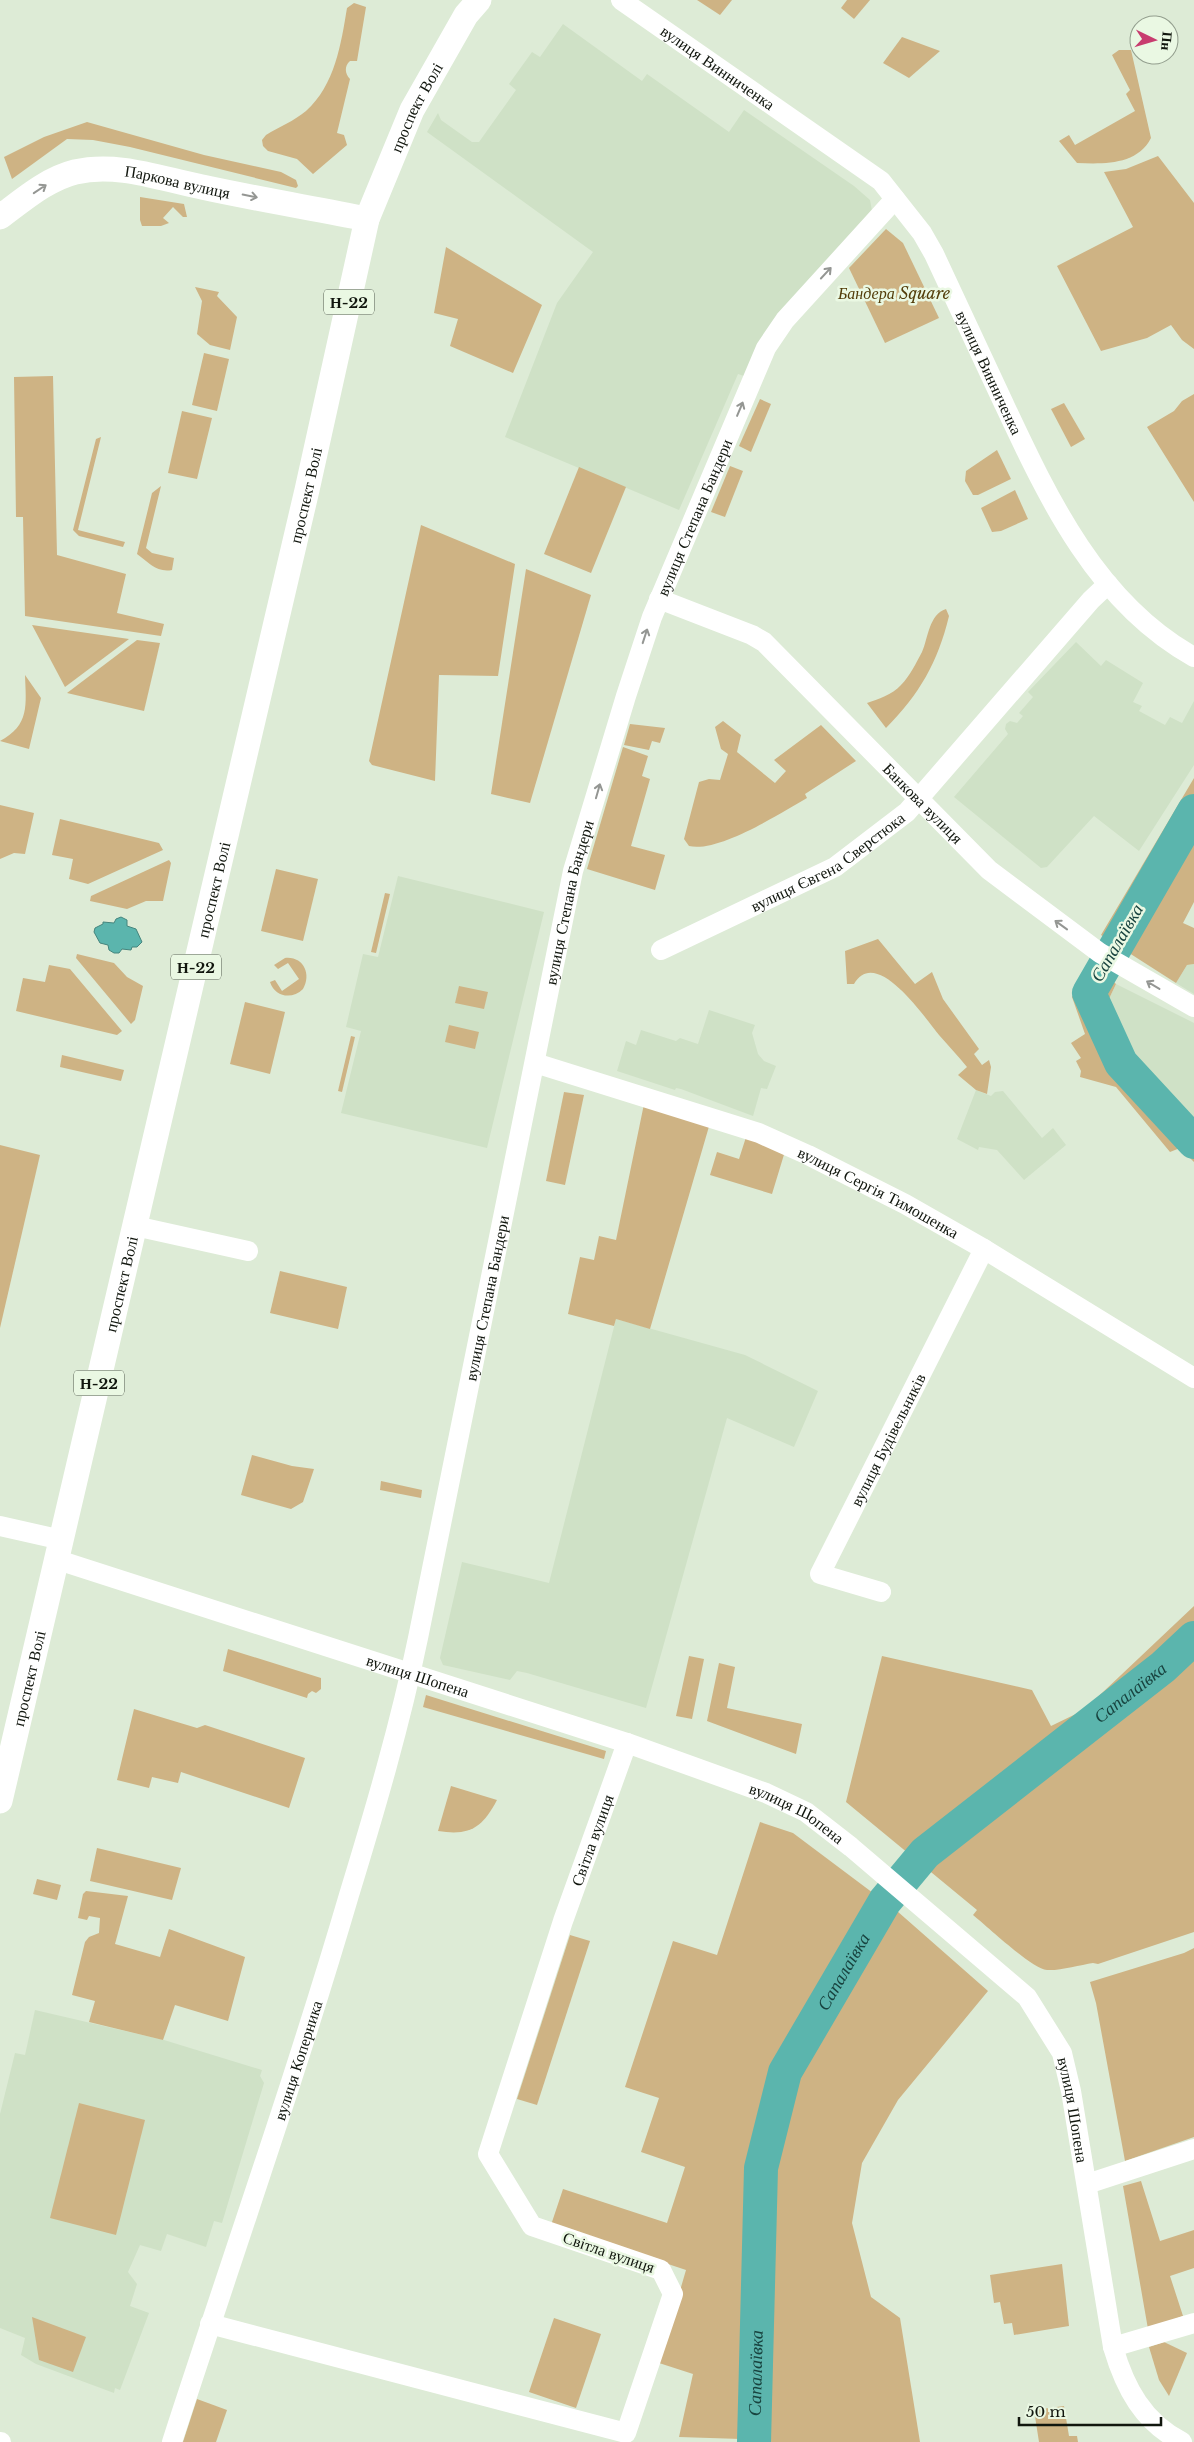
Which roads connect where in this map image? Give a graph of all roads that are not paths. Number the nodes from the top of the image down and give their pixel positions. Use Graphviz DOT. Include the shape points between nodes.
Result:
graph roads {
  1 [pos="479,0"];
  2 [pos="621,0"];
  3 [pos="895,199"];
  4 [pos="0,217"];
  5 [pos="367,218"];
  6 [pos="1108,584"];
  7 [pos="659,599"];
  8 [pos="1194,657"];
  9 [pos="919,800"];
  10 [pos="661,950"];
  11 [pos="1194,1007"];
  12 [pos="535,1063"];
  13 [pos="136,1226"];
  14 [pos="984,1250"];
  15 [pos="248,1251"];
  16 [pos="1194,1378"];
  17 [pos="0,1526"];
  18 [pos="60,1550"];
  19 [pos="881,1592"];
  20 [pos="411,1673"];
  21 [pos="626,1743"];
  22 [pos="0,1800"];
  23 [pos="1194,2149"];
  24 [pos="1087,2184"];
  25 [pos="1194,2323"];
  26 [pos="210,2324"];
  27 [pos="1113,2347"];
  28 [pos="172,2442"];
  29 [pos="1182,2442"];
  1 -- 5 [label="main road, проспект Волі / Н-22" via="466,15 412,110"];
  2 -- 3 [label="street, вулиця Винниченка" via="881,181"];
  3 -- 6 [label="street, вулиця Винниченка" via="934,254 1058,514"];
  7 -- 3 [label="street, вулиця Степана Бандери, one-way" via="766,348 784,320"];
  4 -- 5 [label="main road, Паркова вулиця, one-way" via="46,184 73,173 111,169"];
  5 -- 13 [label="main road, проспект Волі / Н-22" via="327,404"];
  6 -- 8 [label="street, вулиця Винниченка" via="1144,621"];
  6 -- 9 [label="street, вулиця Євгена Сверстюка"];
  7 -- 9 [label="street, Банкова вулиця" via="764,642"];
  12 -- 7 [label="street, вулиця Степана Бандери, one-way" via="573,872"];
  9 -- 10 [label="street, вулиця Євгена Сверстюка" via="835,867"];
  11 -- 9 [label="street, Банкова вулиця, one-way" via="1107,957 988,870"];
  12 -- 14 [label="street, вулиця Сергія Тимошенка" via="759,1133 905,1204"];
  12 -- 20 [label="street, вулиця Степана Бандери"];
  13 -- 15 [label="street"];
  13 -- 18 [label="main road, проспект Волі / Н-22"];
  14 -- 16 [label="street, вулиця Сергія Тимошенка"];
  14 -- 19 [label="street, вулиця Будівельників" via="820,1574"];
  17 -- 18 [label="street, вулиця Шопена"];
  18 -- 20 [label="street, вулиця Шопена"];
  18 -- 22 [label="main road, проспект Волі / Н-22"];
  20 -- 21 [label="street, вулиця Шопена"];
  20 -- 26 [label="street, вулиця Коперника" via="329,1964"];
  21 -- 24 [label="street, вулиця Шопена" via="766,1793 806,1812 1027,1997 1062,2053"];
  21 -- 26 [label="street, Світла вулиця" via="563,1921 488,2154 532,2226 661,2270 673,2294 626,2433"];
  23 -- 24 [label="street"];
  24 -- 27 [label="street, вулиця Шопена"];
  25 -- 27 [label="street"];
  26 -- 28 [label="street, вулиця Коперника"];
  27 -- 29 [label="street, вулиця Шопена" via="1131,2395 1161,2429"];
}
